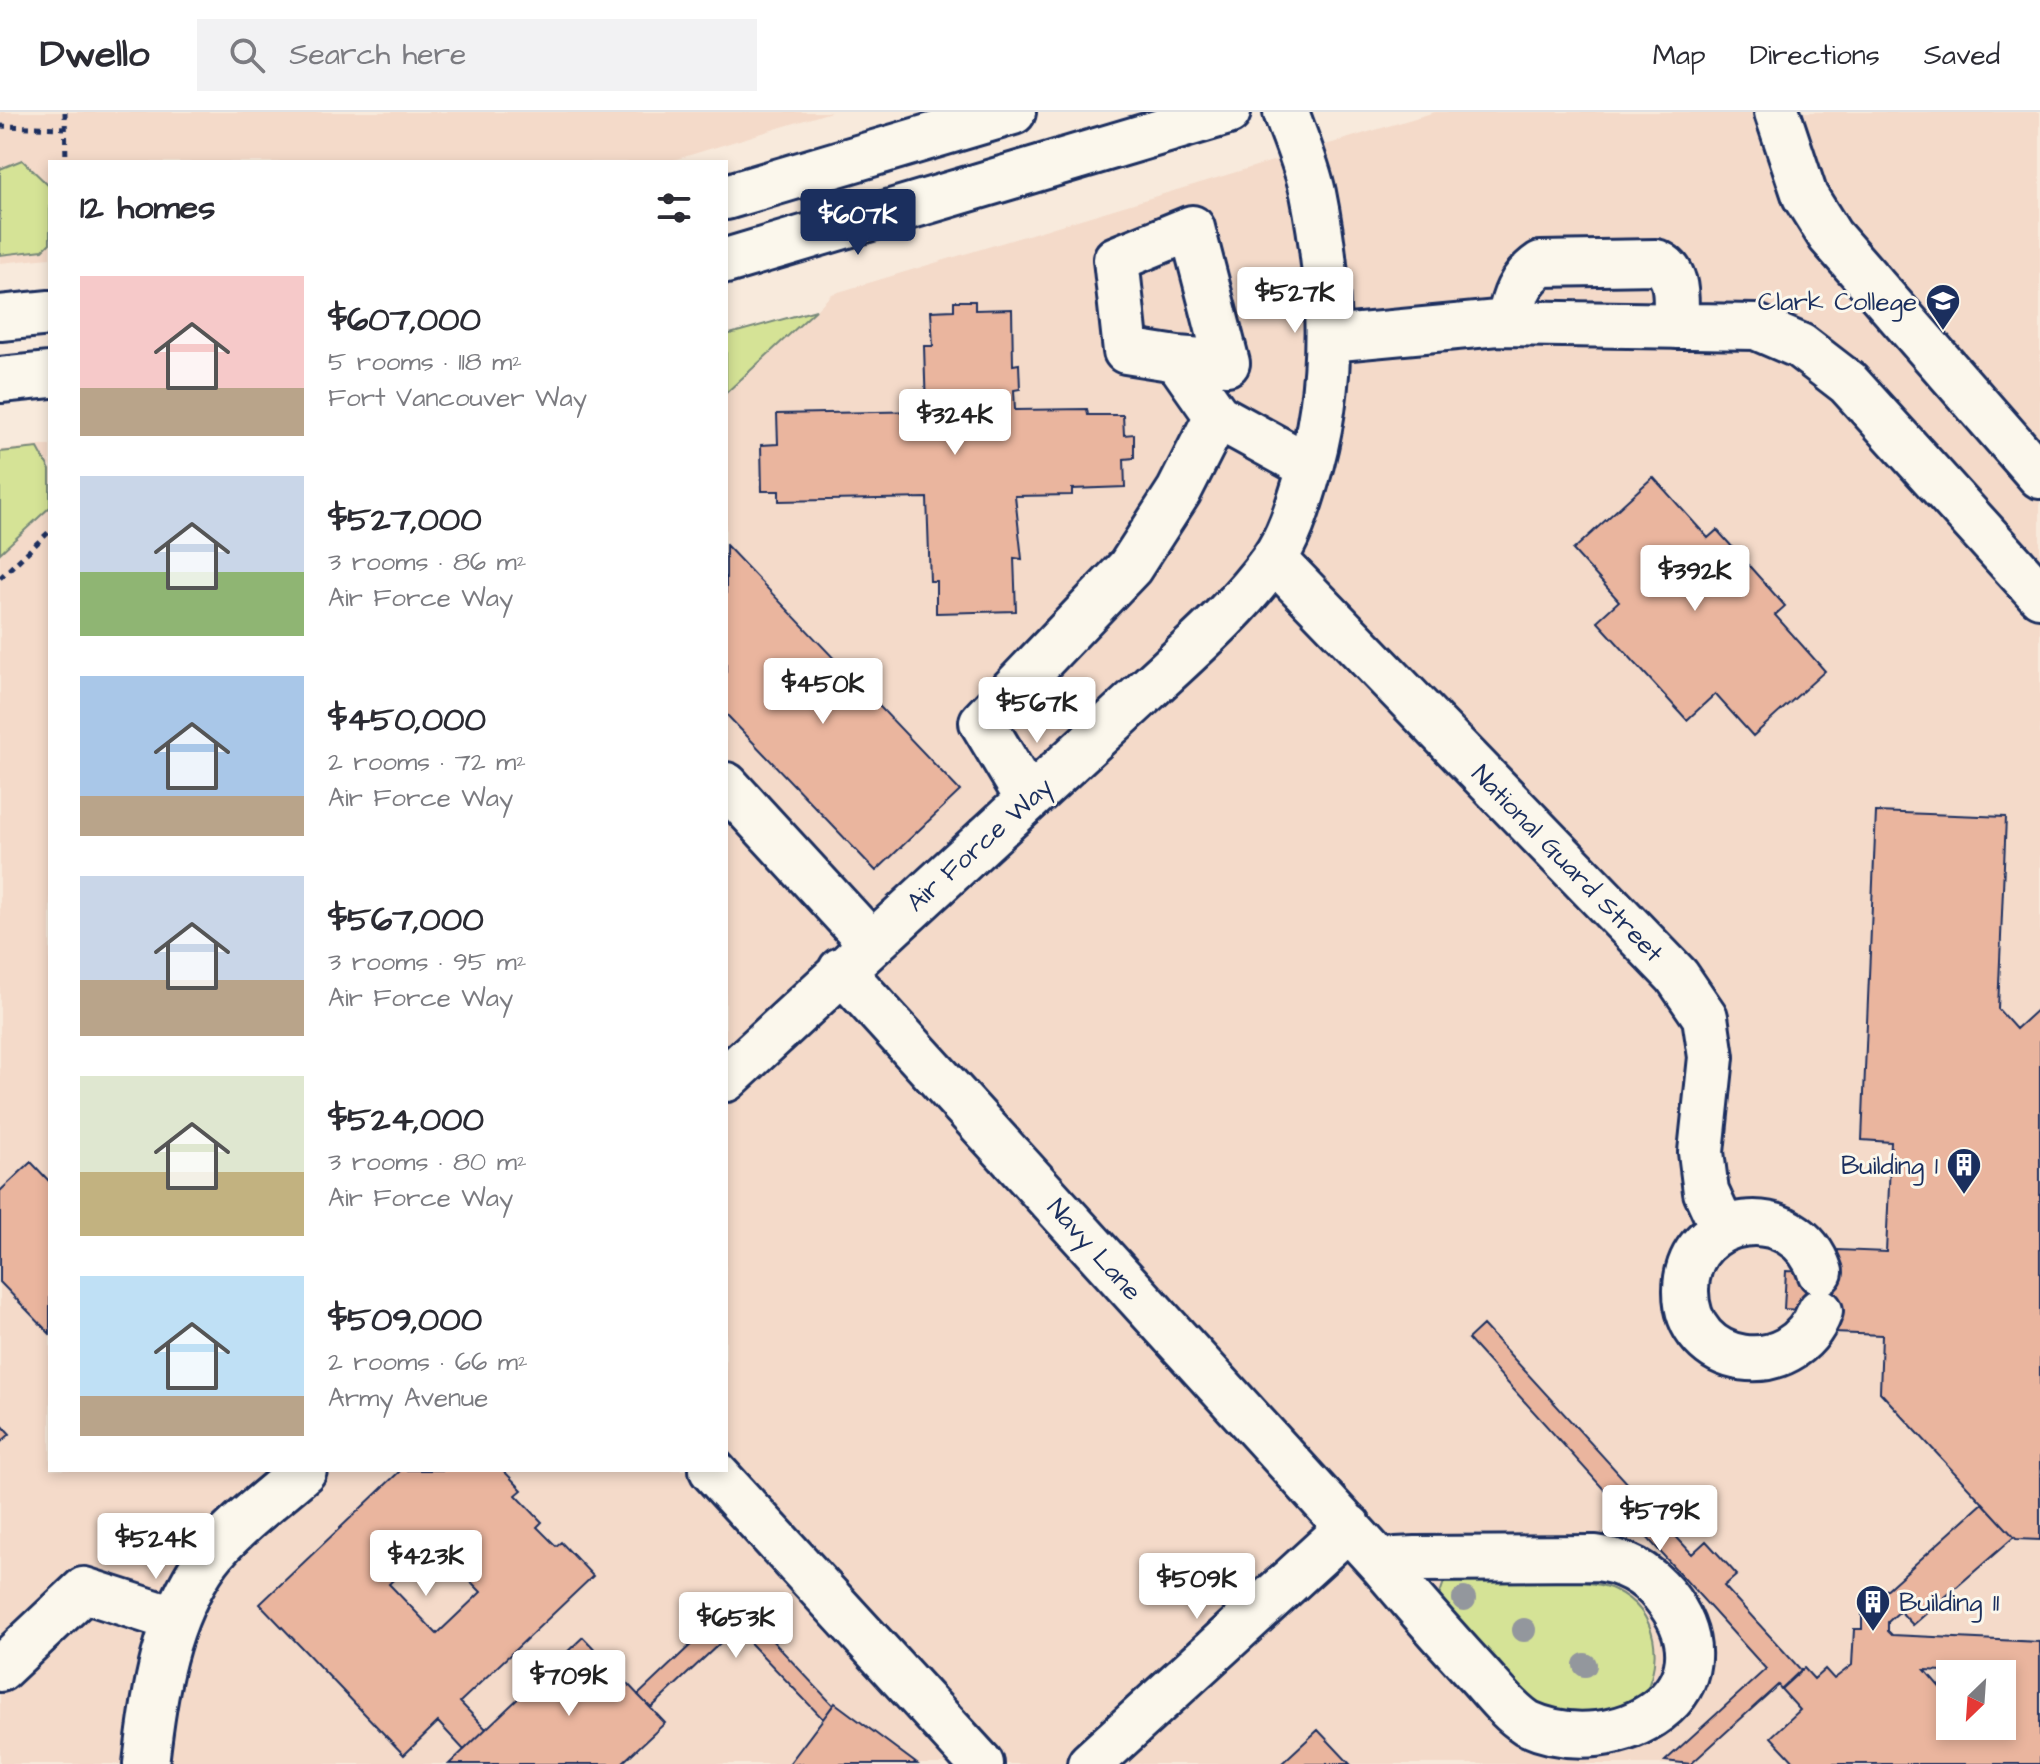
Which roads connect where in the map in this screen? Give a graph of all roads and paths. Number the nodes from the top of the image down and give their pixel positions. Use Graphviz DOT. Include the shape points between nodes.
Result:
graph roads {
  1 [pos="65,112"];
  2 [pos="1013,112"];
  3 [pos="1228,112"];
  4 [pos="1286,112"];
  5 [pos="1777,112"];
  6 [pos="0,126"];
  7 [pos="65,128"];
  8 [pos="66,160"];
  9 [pos="728,196"];
  10 [pos="728,260"];
  11 [pos="48,313"];
  12 [pos="0,318"];
  13 [pos="1508,323"];
  14 [pos="1676,326"];
  15 [pos="1329,339"];
  16 [pos="1177,359"];
  17 [pos="48,375"];
  18 [pos="0,380"];
  19 [pos="1217,416"];
  20 [pos="1310,467"];
  21 [pos="2040,476"];
  22 [pos="48,533"];
  23 [pos="1274,559"];
  24 [pos="0,578"];
  25 [pos="2040,595"];
  26 [pos="728,788"];
  27 [pos="1028,799"];
  28 [pos="856,957"];
  29 [pos="728,1077"];
  30 [pos="1723,1229"];
  31 [pos="302,1472"];
  32 [pos="714,1472"];
  33 [pos="1349,1527"];
  34 [pos="1383,1566"];
  35 [pos="174,1619"];
  36 [pos="0,1669"];
  37 [pos="146,1764"];
  38 [pos="981,1764"];
  39 [pos="1090,1764"];
  1 -- 7 [label="path"];
  2 -- 9 [label="street"];
  3 -- 10 [label="street"];
  4 -- 15 [label="street, Air Force Way" via="1313,190"];
  5 -- 21 [label="street" via="1805,196 1830,236"];
  6 -- 7 [label="path"];
  7 -- 8 [label="path"];
  11 -- 12 [label="street"];
  13 -- 14 [label="street"];
  13 -- 14 [label="street" via="1526,274 1541,264 1656,262 1670,267 1674,276"];
  13 -- 15 [label="street"];
  14 -- 25 [label="street" via="1756,327 1800,346 1848,383"];
  15 -- 20 [label="street, Air Force Way" via="1320,436"];
  16 -- 19 [label="street"];
  17 -- 18 [label="street"];
  19 -- 20 [label="street"];
  19 -- 27 [label="street" via="1179,491 1130,567 982,722"];
  20 -- 23 [label="street, Air Force Way"];
  22 -- 24 [label="path"];
  23 -- 27 [label="street, Air Force Way" via="1212,629"];
  23 -- 30 [label="street, National Guard Street" via="1677,976 1705,1017 1711,1057 1701,1152 1706,1192"];
  26 -- 28 [label="street, Navy Lane"];
  27 -- 28 [label="street, Air Force Way"];
  28 -- 29 [label="street, Air Force Way"];
  28 -- 33 [label="street, Navy Lane"];
  30 -- 30 [label="street" via="1752,1222 1780,1227 1805,1244 1820,1292 1804,1338 1779,1355 1735,1356 1699,1332 1687,1304 1687,1275 1700,1248"];
  31 -- 35 [label="street" via="209,1557"];
  32 -- 38 [label="street"];
  33 -- 34 [label="street, Navy Lane"];
  33 -- 39 [label="street"];
  34 -- 34 [label="street, Navy Lane" via="1509,1707 1525,1722 1559,1738 1595,1742 1631,1734 1665,1712 1682,1686 1689,1655 1684,1625 1655,1584 1621,1563 1477,1557 1396,1560"];
  35 -- 36 [label="street" via="84,1590"];
  35 -- 37 [label="street" via="153,1705"];
}
